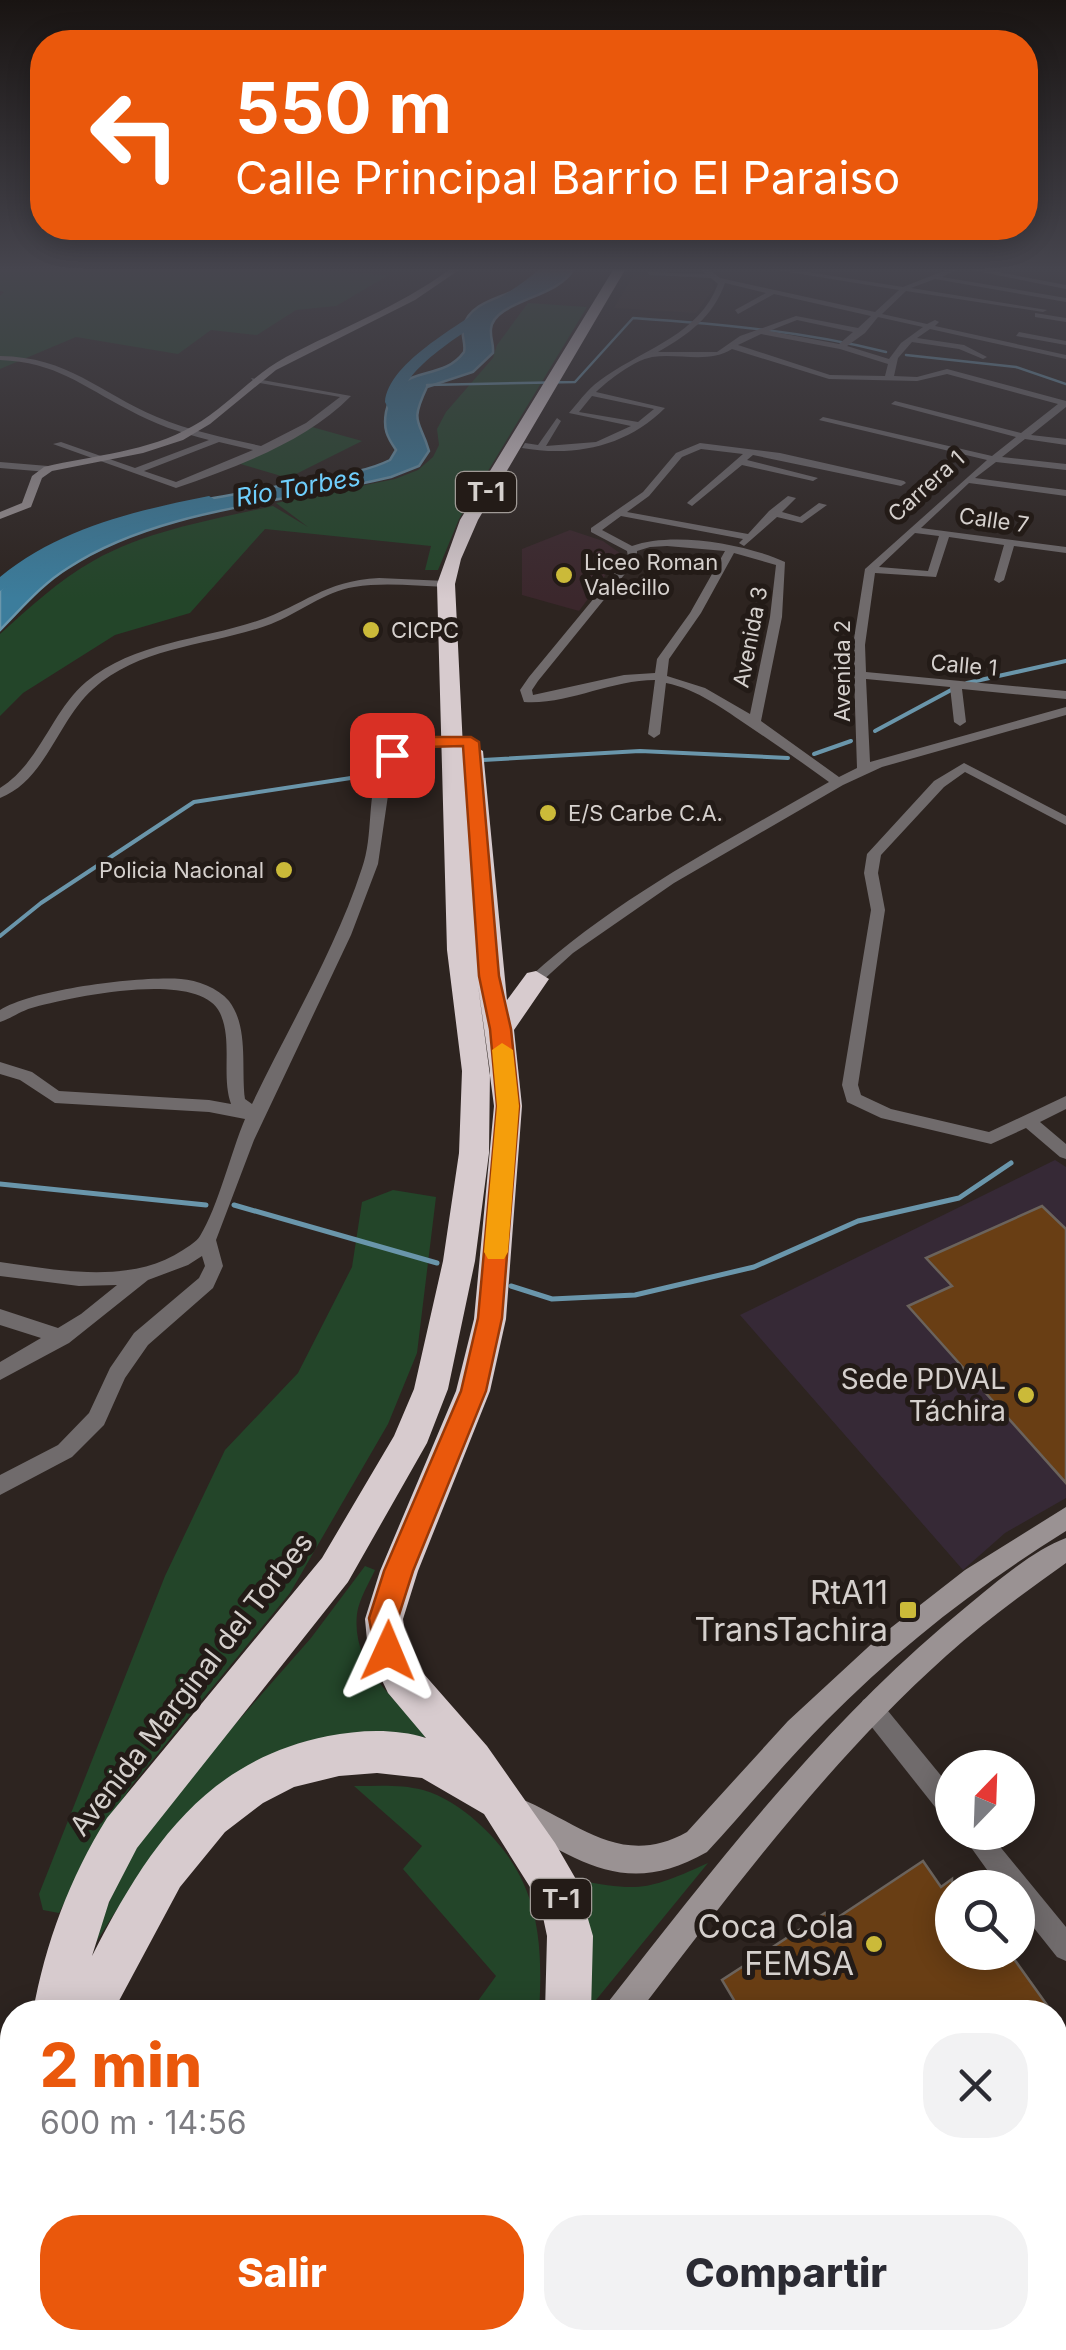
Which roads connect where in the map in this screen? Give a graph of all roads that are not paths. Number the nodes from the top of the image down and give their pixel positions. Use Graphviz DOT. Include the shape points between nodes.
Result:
graph roads {
  1 [pos="87,380"];
  2 [pos="254,380"];
  3 [pos="554,380"];
  4 [pos="573,380"];
  5 [pos="610,380"];
  6 [pos="981,380"];
  7 [pos="588,394"];
  8 [pos="582,404"];
  9 [pos="895,404"];
  10 [pos="1065,404"];
  11 [pos="651,418"];
  12 [pos="823,420"];
  13 [pos="557,421"];
  14 [pos="638,425"];
  15 [pos="191,432"];
  16 [pos="1021,436"];
  17 [pos="217,440"];
  18 [pos="1066,442"];
  19 [pos="58,444"];
  20 [pos="533,447"];
  21 [pos="258,448"];
  22 [pos="752,451"];
  23 [pos="95,458"];
  24 [pos="996,459"];
  25 [pos="742,462"];
  26 [pos="0,465"];
  27 [pos="1066,467"];
  28 [pos="48,469"];
  29 [pos="134,472"];
  30 [pos="812,478"];
  31 [pos="967,480"];
  32 [pos="901,483"];
  33 [pos="1066,493"];
  34 [pos="792,498"];
  35 [pos="692,503"];
  36 [pos="822,505"];
  37 [pos="619,513"];
  38 [pos="772,513"];
  39 [pos="0,516"];
  40 [pos="916,530"];
  41 [pos="946,533"];
  42 [pos="749,537"];
  43 [pos="1010,542"];
  44 [pos="632,550"];
  45 [pos="1066,550"];
  46 [pos="734,552"];
  47 [pos="870,570"];
  48 [pos="999,580"];
  49 [pos="446,584"];
  50 [pos="859,675"];
  51 [pos="658,677"];
  52 [pos="956,685"];
  53 [pos="1066,695"];
  54 [pos="1066,711"];
  55 [pos="1046,716"];
  56 [pos="960,722"];
  57 [pos="754,724"];
  58 [pos="654,734"];
  59 [pos="461,742"];
  60 [pos="962,748"];
  61 [pos="964,767"];
  62 [pos="864,772"];
  63 [pos="838,782"];
  64 [pos="0,794"];
  65 [pos="1066,821"];
  66 [pos="489,976"];
  67 [pos="536,979"];
  68 [pos="0,1016"];
  69 [pos="500,1029"];
  70 [pos="0,1068"];
  71 [pos="1066,1102"];
  72 [pos="255,1114"];
  73 [pos="1028,1121"];
  74 [pos="1066,1152"];
  75 [pos="208,1242"];
  76 [pos="0,1268"];
  77 [pos="140,1276"];
  78 [pos="0,1317"];
  79 [pos="62,1336"];
  80 [pos="0,1372"];
  81 [pos="0,1486"];
  82 [pos="1066,1518"];
  83 [pos="1066,1549"];
  84 [pos="870,1708"];
  85 [pos="935,1787"];
  86 [pos="500,1802"];
  87 [pos="986,1850"];
  88 [pos="1003,1870"];
  89 [pos="1035,1910"];
  90 [pos="1066,1948"];
  91 [pos="59,2000"];
  92 [pos="95,2000"];
  93 [pos="568,2000"];
  94 [pos="629,2000"];
  1 -- 15 [label="street" via="126,406"];
  2 -- 15 [label="street"];
  2 -- 21 [label="street" via="347,396 314,422"];
  3 -- 49 [label="highway, Avenida Marginal del Torbes / T-1" via="469,520"];
  4 -- 20 [label="highway, Avenida Marginal del Torbes / T-1"];
  5 -- 7 [label="street"];
  6 -- 10 [label="street"];
  7 -- 8 [label="street"];
  7 -- 11 [label="street" via="661,408"];
  8 -- 11 [label="street"];
  8 -- 14 [label="street" via="573,414"];
  9 -- 16 [label="street"];
  10 -- 16 [label="street, Carrera 1"];
  11 -- 14 [label="street"];
  12 -- 24 [label="street"];
  13 -- 20 [label="street"];
  14 -- 20 [label="street" via="584,450"];
  15 -- 17 [label="street"];
  15 -- 23 [label="street"];
  16 -- 18 [label="street"];
  16 -- 24 [label="street, Carrera 1"];
  17 -- 21 [label="street"];
  17 -- 29 [label="street"];
  19 -- 23 [label="street"];
  20 -- 59 [label="highway, Avenida Marginal del Torbes / T-1" via="468,560"];
  21 -- 29 [label="street" via="176,484"];
  22 -- 25 [label="street"];
  22 -- 32 [label="street"];
  22 -- 37 [label="street" via="687,448"];
  23 -- 28 [label="street"];
  23 -- 29 [label="street"];
  24 -- 27 [label="street"];
  24 -- 31 [label="street, Carrera 1"];
  25 -- 30 [label="street"];
  25 -- 35 [label="street"];
  26 -- 28 [label="street"];
  28 -- 39 [label="street" via="37,476 27,505"];
  31 -- 33 [label="street"];
  31 -- 40 [label="street, Carrera 1"];
  34 -- 38 [label="street"];
  36 -- 38 [label="street" via="802,520"];
  37 -- 42 [label="street"];
  37 -- 44 [label="street" via="595,530"];
  38 -- 42 [label="street"];
  40 -- 41 [label="street, Calle 7"];
  40 -- 47 [label="street, Carrera 1"];
  41 -- 43 [label="street, Calle 7"];
  41 -- 47 [label="street" via="932,575"];
  42 -- 46 [label="street"];
  43 -- 45 [label="street, Calle 7"];
  43 -- 48 [label="street"];
  44 -- 46 [label="street" via="654,542"];
  44 -- 51 [label="street" via="628,566 526,690 528,699 551,698 596,684"];
  46 -- 51 [label="street" via="663,659"];
  46 -- 57 [label="street, Avenida 3" via="783,568"];
  47 -- 50 [label="street, Avenida 2"];
  49 -- 59 [label="highway, Avenida Marginal del Torbes / T-1"];
  49 -- 64 [label="street" via="336,588 265,622 126,660 71,703 18,785"];
  50 -- 52 [label="street, Calle 1"];
  50 -- 62 [label="street, Avenida 2"];
  51 -- 57 [label="street" via="690,686"];
  51 -- 58 [label="street"];
  52 -- 53 [label="street, Calle 1"];
  52 -- 56 [label="street"];
  54 -- 55 [label="street"];
  55 -- 60 [label="street"];
  55 -- 62 [label="street"];
  57 -- 63 [label="street"];
  59 -- 66 [label="highway, Avenida Marginal del Torbes / T-1"];
  59 -- 72 [label="street" via="402,748 386,765 370,866 327,975"];
  59 -- 91 [label="highway, Avenida Marginal del Torbes / T-1" via="460,950 476,1071 474,1153 448,1326 431,1390 409,1443 335,1570 98,1868"];
  60 -- 61 [label="street"];
  60 -- 62 [label="street"];
  61 -- 65 [label="street"];
  61 -- 73 [label="street" via="939,784 874,854 878,910 850,1085 854,1098 870,1108 970,1136 991,1138"];
  62 -- 63 [label="street"];
  63 -- 67 [label="street" via="670,880"];
  66 -- 67 [label="highway" via="503,982"];
  66 -- 69 [label="highway, Avenida Marginal del Torbes / T-1"];
  67 -- 69 [label="highway"];
  68 -- 72 [label="street" via="14,1006 72,994 193,986 220,1001 234,1024 237,1101"];
  69 -- 86 [label="highway, Avenida Marginal del Torbes / T-1" via="508,1106 490,1318 474,1391 384,1618 388,1651 402,1679"];
  70 -- 72 [label="street" via="55,1096"];
  71 -- 73 [label="street"];
  72 -- 75 [label="street"];
  73 -- 74 [label="street"];
  75 -- 77 [label="street"];
  75 -- 81 [label="street" via="214,1266 206,1282 141,1338 97,1419 64,1451"];
  76 -- 77 [label="street"];
  77 -- 79 [label="street"];
  78 -- 79 [label="street"];
  79 -- 80 [label="street"];
  82 -- 86 [label="street" via="915,1622 832,1695 679,1855 637,1862 604,1856"];
  83 -- 84 [label="street" via="972,1614"];
  84 -- 85 [label="street"];
  84 -- 94 [label="street" via="777,1812"];
  86 -- 92 [label="highway" via="421,1757 330,1754 274,1773 194,1834"];
  86 -- 93 [label="highway, T-1" via="561,1897 570,1936"];
  87 -- 88 [label="street"];
  89 -- 90 [label="street"];
}
